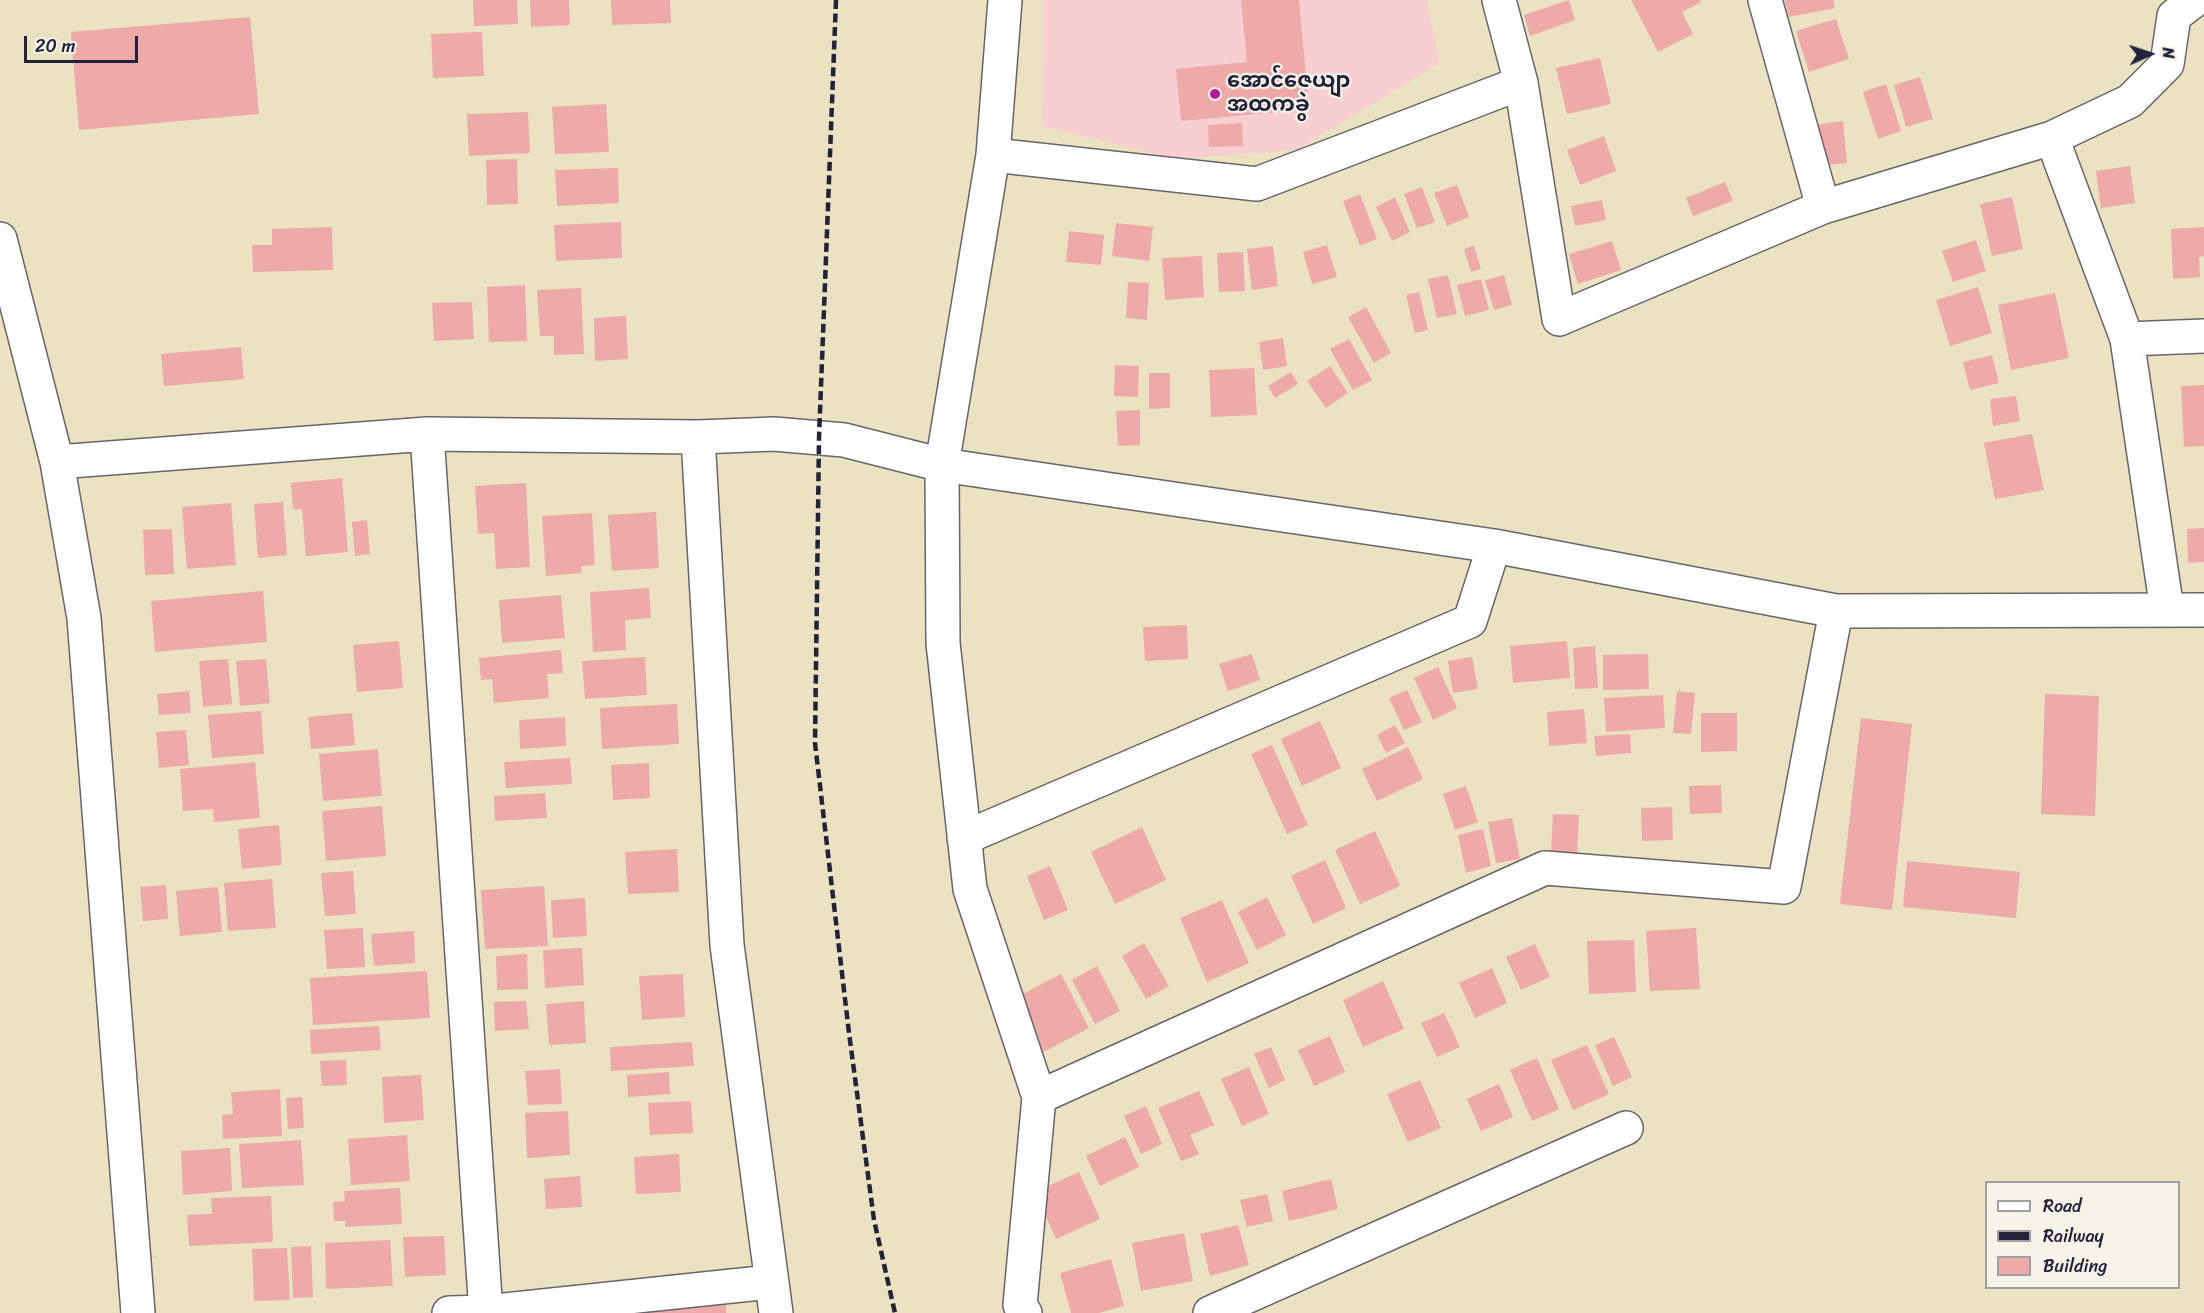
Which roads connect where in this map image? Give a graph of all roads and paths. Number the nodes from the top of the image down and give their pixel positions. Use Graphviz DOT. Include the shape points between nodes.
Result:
graph roads {
  1 [pos="1005,0"];
  2 [pos="1499,0"];
  3 [pos="1765,0"];
  4 [pos="2195,0"];
  5 [pos="1521,83"];
  6 [pos="2052,138"];
  7 [pos="993,155"];
  8 [pos="1823,207"];
  9 [pos="0,239"];
  10 [pos="2204,336"];
  11 [pos="2127,339"];
  12 [pos="427,434"];
  13 [pos="698,437"];
  14 [pos="57,462"];
  15 [pos="942,465"];
  16 [pos="1494,546"];
  17 [pos="2167,610"];
  18 [pos="2204,610"];
  19 [pos="1836,611"];
  20 [pos="964,838"];
  21 [pos="1039,1097"];
  22 [pos="1626,1128"];
  23 [pos="773,1298"];
  24 [pos="486,1312"];
  25 [pos="138,1313"];
  26 [pos="449,1313"];
  27 [pos="1025,1313"];
  28 [pos="1210,1313"];
  1 -- 7 [label="street"];
  2 -- 5 [label="street"];
  3 -- 8 [label="street"];
  4 -- 6 [label="street" via="2174,16 2167,64 2130,101"];
  5 -- 7 [label="street" via="1257,184"];
  5 -- 8 [label="street" via="1558,319"];
  6 -- 8 [label="street"];
  6 -- 11 [label="street"];
  7 -- 15 [label="street"];
  9 -- 14 [label="street"];
  10 -- 11 [label="street"];
  11 -- 17 [label="street"];
  12 -- 13 [label="street"];
  12 -- 14 [label="street"];
  12 -- 24 [label="street"];
  13 -- 15 [label="street" via="774,434 844,440"];
  13 -- 23 [label="street" via="727,945"];
  14 -- 25 [label="street" via="84,618"];
  15 -- 16 [label="street"];
  15 -- 20 [label="street" via="943,644"];
  16 -- 19 [label="street"];
  16 -- 20 [label="street" via="1470,621"];
  17 -- 18 [label="street"];
  17 -- 19 [label="street"];
  19 -- 21 [label="street" via="1784,888 1545,868"];
  20 -- 21 [label="street" via="970,889"];
  21 -- 27 [label="street" via="1020,1305"];
  22 -- 28 [label="street"];
  23 -- 24 [label="street"];
  24 -- 26 [label="street"];
}
